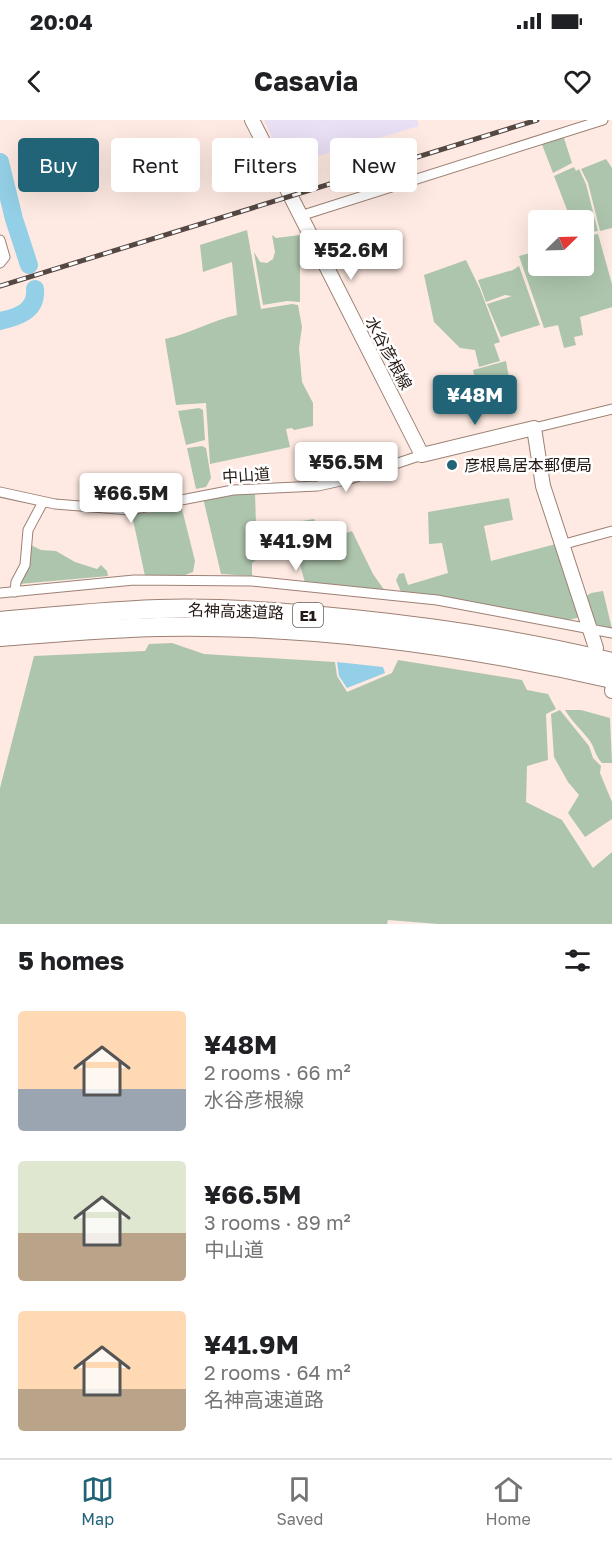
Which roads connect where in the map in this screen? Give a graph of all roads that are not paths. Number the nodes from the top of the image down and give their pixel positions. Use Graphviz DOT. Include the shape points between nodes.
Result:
graph roads {
  1 [pos="252,120"];
  2 [pos="603,120"];
  3 [pos="300,216"];
  4 [pos="0,240"];
  5 [pos="0,263"];
  6 [pos="612,409"];
  7 [pos="534,428"];
  8 [pos="422,455"];
  9 [pos="0,492"];
  10 [pos="43,502"];
  11 [pos="612,531"];
  12 [pos="561,545"];
  13 [pos="15,592"];
  14 [pos="0,593"];
  15 [pos="0,621"];
  16 [pos="589,627"];
  17 [pos="612,633"];
  18 [pos="0,637"];
  19 [pos="596,648"];
  20 [pos="612,662"];
  21 [pos="612,679"];
  1 -- 3 [label="main road, 水谷彦根線"];
  2 -- 3 [label="street"];
  3 -- 8 [label="main road, 水谷彦根線"];
  4 -- 5 [label="street" via="5,257"];
  6 -- 7 [label="street"];
  7 -- 8 [label="main road"];
  7 -- 12 [label="main road" via="543,486"];
  8 -- 10 [label="street, 中山道" via="318,486 232,490 130,510"];
  9 -- 10 [label="street, 中山道"];
  10 -- 13 [label="street" via="28,530 25,565"];
  11 -- 12 [label="street"];
  12 -- 16 [label="main road"];
  13 -- 14 [label="street"];
  13 -- 16 [label="street" via="134,580 252,581 437,600"];
  15 -- 20 [label="highway, 名神高速道路 / E1" via="160,609 279,612 425,626"];
  16 -- 17 [label="street"];
  16 -- 19 [label="main road"];
  18 -- 21 [label="highway, 名神高速道路 / E1" via="160,627 333,635 492,654"];
}
